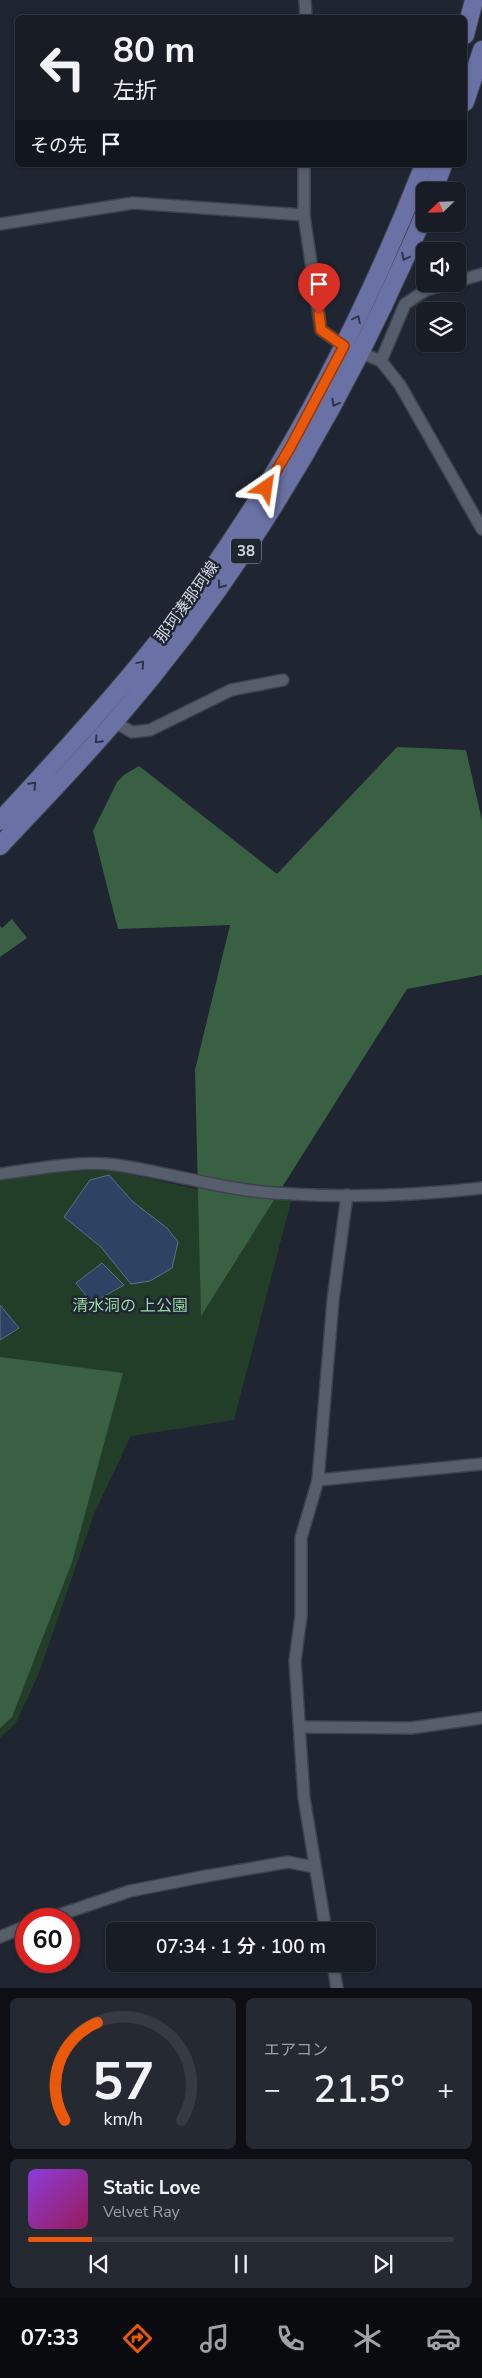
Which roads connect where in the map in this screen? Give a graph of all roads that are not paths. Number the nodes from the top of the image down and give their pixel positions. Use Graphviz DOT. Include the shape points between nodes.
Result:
graph roads {
  1 [pos="305,0"];
  2 [pos="474,0"];
  3 [pos="306,15"];
  4 [pos="467,27"];
  5 [pos="482,50"];
  6 [pos="467,96"];
  7 [pos="304,167"];
  8 [pos="423,167"];
  9 [pos="442,167"];
  10 [pos="436,182"];
  11 [pos="304,215"];
  12 [pos="0,224"];
  13 [pos="416,229"];
  14 [pos="482,274"];
  15 [pos="466,279"];
  16 [pos="423,292"];
  17 [pos="353,349"];
  18 [pos="382,361"];
  19 [pos="482,529"];
  20 [pos="283,680"];
  21 [pos="114,722"];
  22 [pos="0,821"];
  23 [pos="0,846"];
  24 [pos="0,1174"];
  25 [pos="482,1188"];
  26 [pos="347,1195"];
  27 [pos="482,1464"];
  28 [pos="318,1480"];
  29 [pos="482,1718"];
  30 [pos="301,1727"];
  31 [pos="314,1867"];
  32 [pos="80,1908"];
  33 [pos="324,1922"];
  34 [pos="15,1931"];
  35 [pos="0,1937"];
  36 [pos="334,1972"];
  37 [pos="337,1988"];
  1 -- 3 [label="street"];
  2 -- 4 [label="main road"];
  5 -- 6 [label="main road"];
  7 -- 11 [label="street"];
  17 -- 8 [label="main road, 那珂湊那珂線 / 38, one-way"];
  9 -- 10 [label="main road"];
  11 -- 12 [label="street" via="133,203"];
  11 -- 17 [label="street" via="321,330"];
  13 -- 17 [label="main road, 那珂湊那珂線 / 38, one-way"];
  14 -- 15 [label="street"];
  16 -- 18 [label="street" via="405,304"];
  17 -- 18 [label="street"];
  17 -- 21 [label="main road, 那珂湊那珂線 / 38, one-way" via="334,404 244,553"];
  22 -- 17 [label="main road, 那珂湊那珂線 / 38, one-way" via="106,705 200,586 249,515"];
  18 -- 19 [label="street" via="400,384"];
  20 -- 21 [label="street" via="231,690 150,730 132,732"];
  21 -- 23 [label="main road, 那珂湊那珂線 / 38, one-way"];
  24 -- 26 [label="street" via="116,1165 219,1187 274,1193"];
  25 -- 26 [label="street" via="420,1195"];
  26 -- 28 [label="street" via="333,1300"];
  27 -- 28 [label="street"];
  28 -- 30 [label="street" via="301,1538 301,1616 295,1661"];
  29 -- 30 [label="street" via="411,1728"];
  30 -- 31 [label="street" via="304,1798"];
  31 -- 32 [label="street" via="288,1862 201,1877 130,1891"];
  31 -- 33 [label="street"];
  34 -- 35 [label="street"];
  36 -- 37 [label="street"];
}
